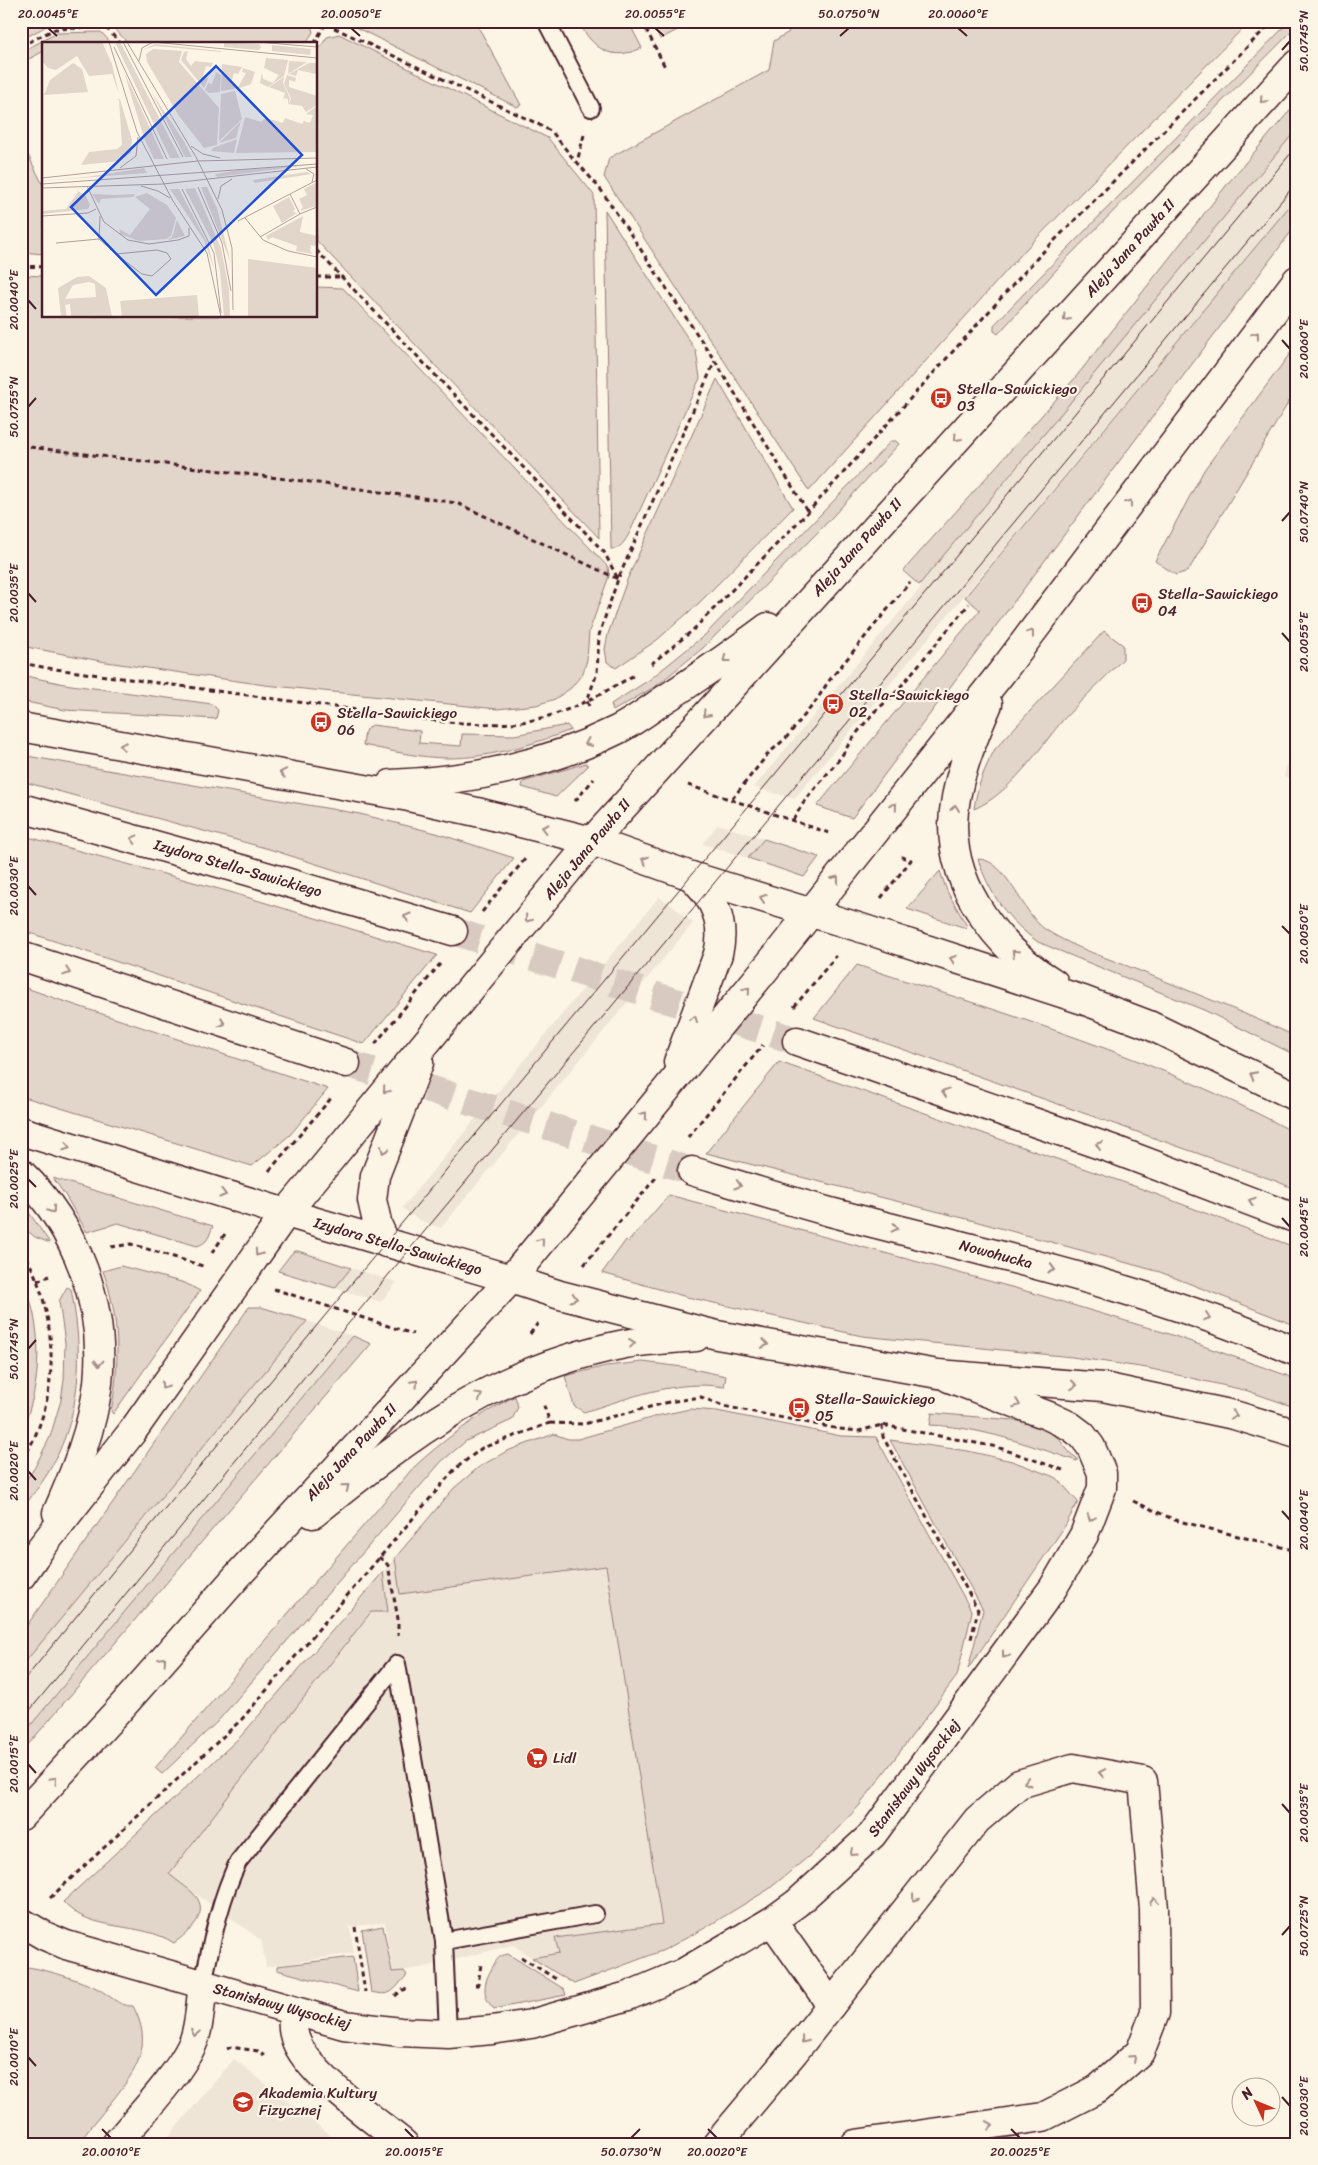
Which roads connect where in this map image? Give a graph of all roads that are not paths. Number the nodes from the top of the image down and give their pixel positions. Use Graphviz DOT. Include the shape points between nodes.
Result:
graph roads {
  1 [pos="546,21"];
  2 [pos="1297,64"];
  3 [pos="591,108"];
  4 [pos="1297,280"];
  5 [pos="821,587"];
  6 [pos="1002,672"];
  7 [pos="21,727"];
  8 [pos="326,782"];
  9 [pos="21,808"];
  10 [pos="592,841"];
  11 [pos="691,876"];
  12 [pos="810,913"];
  13 [pos="453,931"];
  14 [pos="21,956"];
  15 [pos="1083,1000"];
  16 [pos="428,1039"];
  17 [pos="797,1041"];
  18 [pos="346,1063"];
  19 [pos="671,1081"];
  20 [pos="1297,1097"];
  21 [pos="21,1131"];
  22 [pos="692,1171"];
  23 [pos="21,1173"];
  24 [pos="286,1213"];
  25 [pos="1297,1219"];
  26 [pos="386,1243"];
  27 [pos="510,1278"];
  28 [pos="717,1335"];
  29 [pos="1297,1352"];
  30 [pos="938,1374"];
  31 [pos="1297,1434"];
  32 [pos="40,1549"];
  33 [pos="240,1573"];
  34 [pos="21,1576"];
  35 [pos="21,1816"];
  36 [pos="594,1914"];
  37 [pos="772,1921"];
  38 [pos="21,1922"];
  39 [pos="444,1941"];
  40 [pos="203,1984"];
  41 [pos="831,2005"];
  42 [pos="293,2011"];
  43 [pos="448,2034"];
  44 [pos="116,2144"];
  45 [pos="404,2144"];
  46 [pos="716,2144"];
  47 [pos="855,2144"];
  1 -- 3 [label="lane"];
  2 -- 5 [label="main road, Aleja Jana Pawła II, one-way"];
  6 -- 4 [label="main road, Aleja Jana Pawła II, one-way"];
  5 -- 8 [label="main road, one-way" via="712,670 619,729 577,748 464,778 392,784"];
  5 -- 10 [label="main road, Aleja Jana Pawła II, one-way"];
  12 -- 6 [label="main road, Aleja Jana Pawła II, one-way"];
  15 -- 6 [label="main road, one-way" via="1048,980 1008,946 973,901 962,873 953,826 955,805 979,723"];
  8 -- 7 [label="main road, one-way"];
  10 -- 8 [label="main road, one-way" via="481,812"];
  13 -- 9 [label="main road, Izydora Stella-Sawickiego, one-way"];
  11 -- 10 [label="main road, one-way"];
  10 -- 16 [label="main road, Aleja Jana Pawła II, one-way"];
  12 -- 11 [label="main road, one-way"];
  19 -- 11 [label="main road, Aleja Jana Pawła II, one-way" via="722,940 716,909 707,892"];
  15 -- 12 [label="main road, one-way"];
  19 -- 12 [label="main road, Aleja Jana Pawła II, one-way"];
  14 -- 18 [label="main road, one-way"];
  20 -- 15 [label="main road, one-way" via="1149,1025"];
  16 -- 24 [label="main road, Aleja Jana Pawła II, one-way"];
  16 -- 26 [label="main road, Aleja Jana Pawła II, one-way" via="375,1176 372,1200"];
  25 -- 17 [label="main road, one-way" via="1115,1150"];
  27 -- 19 [label="main road, Aleja Jana Pawła II, one-way"];
  21 -- 24 [label="main road, Izydora Stella-Sawickiego, one-way"];
  22 -- 29 [label="main road, Nowohucka, one-way" via="828,1211 1036,1264 1226,1324"];
  23 -- 32 [label="main road, one-way" via="42,1195 81,1261 90,1286 98,1344 97,1385 86,1434 69,1485"];
  24 -- 26 [label="main road, Izydora Stella-Sawickiego"];
  24 -- 32 [label="main road, Aleja Jana Pawła II, one-way" via="132,1432"];
  26 -- 27 [label="main road, Izydora Stella-Sawickiego"];
  27 -- 28 [label="main road, Izydora Stella-Sawickiego, one-way" via="560,1295"];
  33 -- 27 [label="main road, Aleja Jana Pawła II, one-way"];
  28 -- 30 [label="main road, one-way"];
  33 -- 28 [label="main road, one-way" via="426,1426 495,1387 530,1371 626,1344"];
  30 -- 31 [label="main road, one-way" via="1103,1387 1234,1414"];
  30 -- 37 [label="main road, Stanisławy Wysockiej, one-way" via="1070,1426 1091,1447 1102,1473 1102,1488 1084,1535 1053,1588 872,1835 797,1903"];
  32 -- 34 [label="main road, Aleja Jana Pawła II"];
  35 -- 33 [label="main road, Aleja Jana Pawła II, one-way"];
  36 -- 39 [label="lane"];
  37 -- 41 [label="main road"];
  37 -- 43 [label="main road, Stanisławy Wysockiej" via="683,1973 628,1996 532,2024"];
  38 -- 40 [label="main road, Stanisławy Wysockiej" via="66,1945"];
  39 -- 40 [label="lane" via="397,1664 238,1862 225,1888 216,1919"];
  39 -- 43 [label="lane"];
  40 -- 42 [label="main road, Stanisławy Wysockiej"];
  40 -- 44 [label="main road, Stanisławy Wysockiej, one-way" via="191,2046 176,2070"];
  41 -- 46 [label="main road, one-way"];
  47 -- 41 [label="main road, one-way" via="1043,2117 1098,2089 1140,2052 1155,2013 1154,1909 1143,1781 1073,1768 1019,1784 977,1820"];
  42 -- 43 [label="main road, Stanisławy Wysockiej" via="344,2025"];
  42 -- 45 [label="main road" via="295,2039 304,2055 322,2075"];
}
